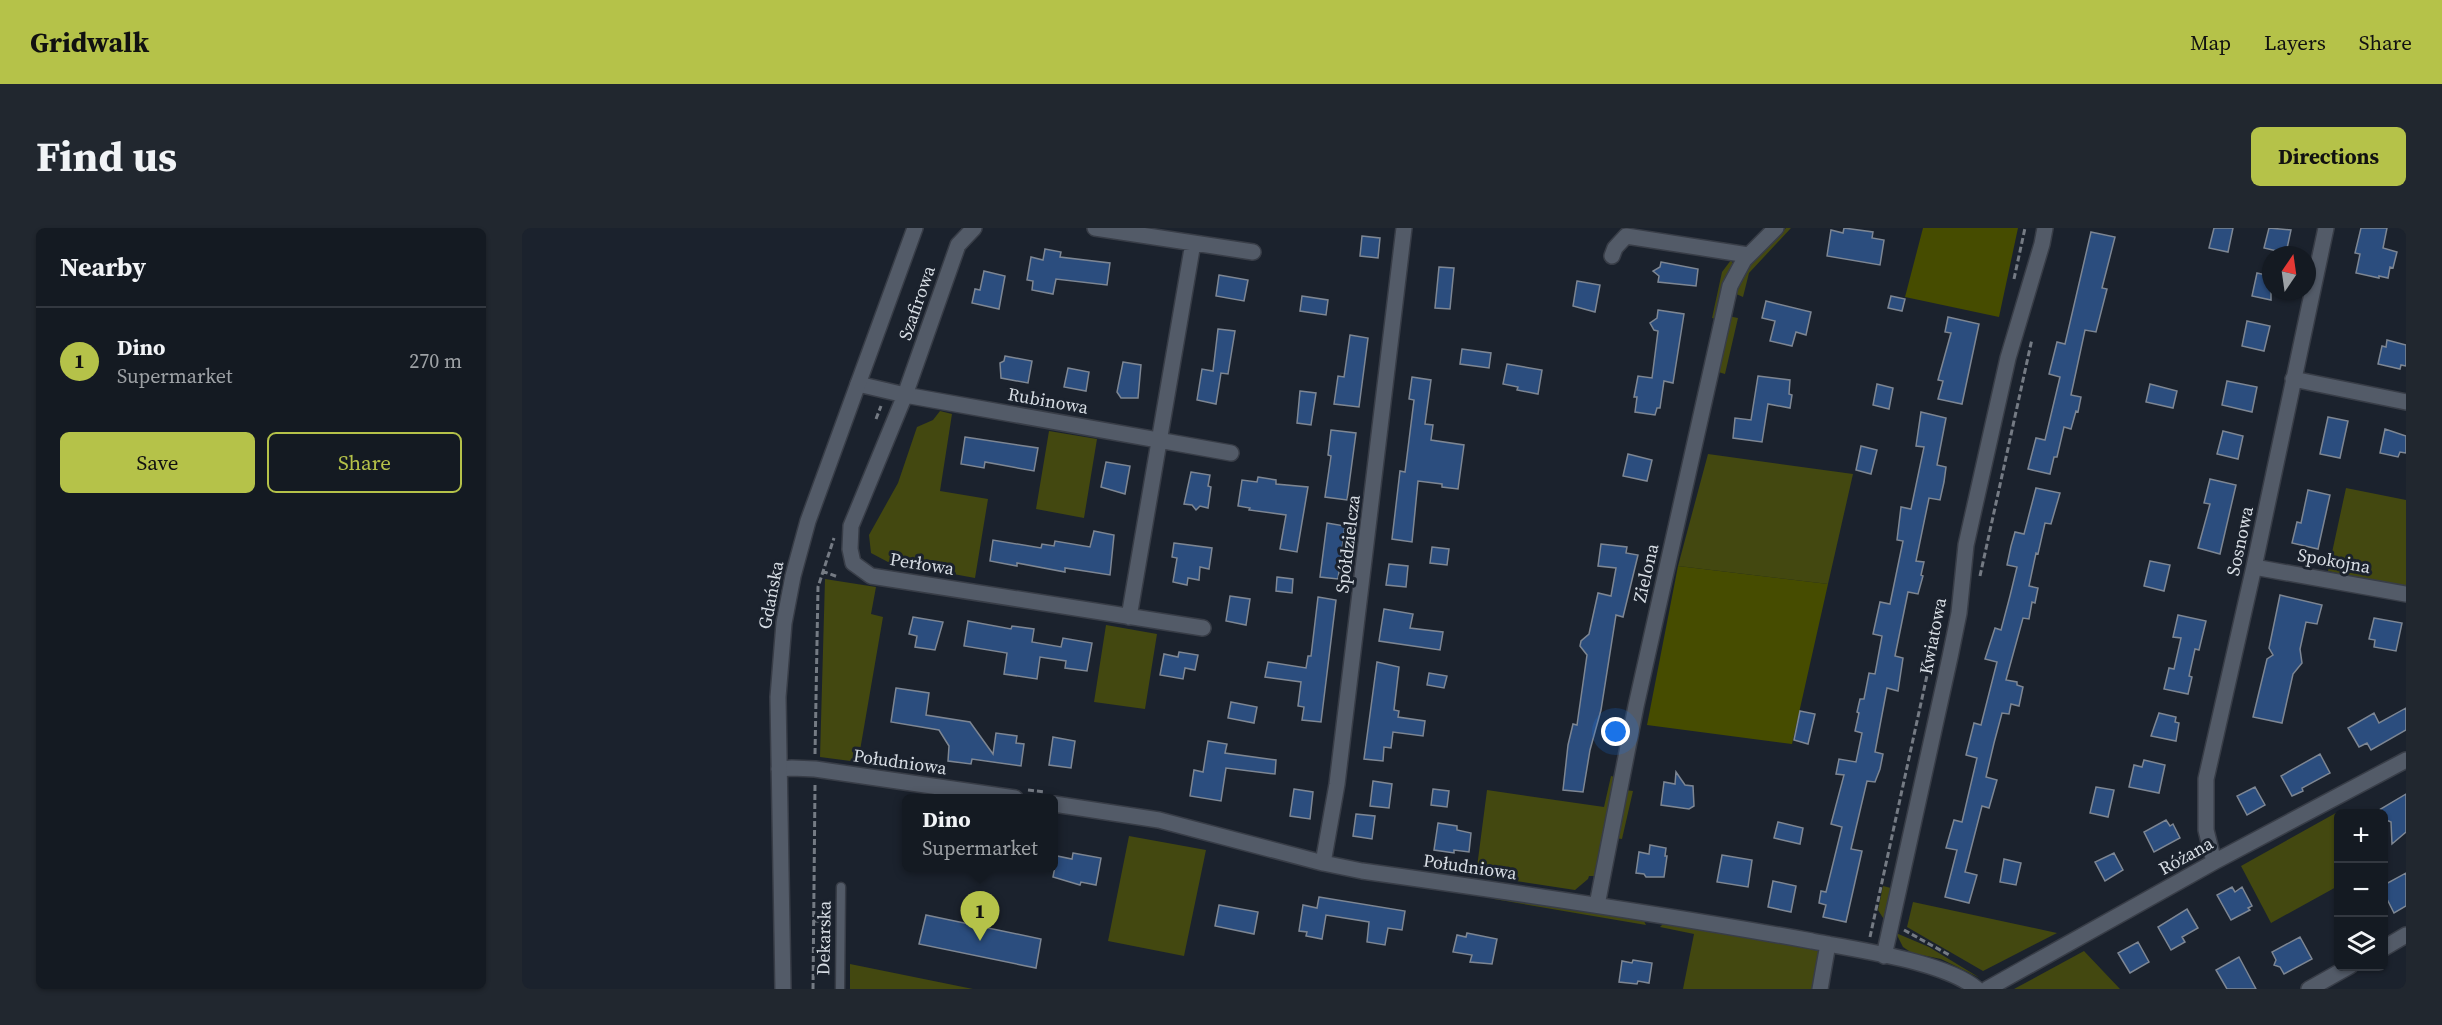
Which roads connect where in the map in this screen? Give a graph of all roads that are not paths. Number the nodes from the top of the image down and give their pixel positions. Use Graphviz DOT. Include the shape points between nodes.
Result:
graph roads {
  1 [pos="915,228"];
  2 [pos="974,228"];
  3 [pos="1095,228"];
  4 [pos="1404,228"];
  5 [pos="1776,228"];
  6 [pos="2044,228"];
  7 [pos="2326,228"];
  8 [pos="1192,243"];
  9 [pos="1253,252"];
  10 [pos="1748,255"];
  11 [pos="1612,256"];
  12 [pos="2293,379"];
  13 [pos="858,384"];
  14 [pos="905,395"];
  15 [pos="2406,402"];
  16 [pos="1160,440"];
  17 [pos="1231,453"];
  18 [pos="2254,567"];
  19 [pos="2406,594"];
  20 [pos="1129,617"];
  21 [pos="1203,628"];
  22 [pos="2406,760"];
  23 [pos="779,769"];
  24 [pos="987,794"];
  25 [pos="1058,805"];
  26 [pos="2214,862"];
  27 [pos="1323,863"];
  28 [pos="841,887"];
  29 [pos="1597,905"];
  30 [pos="2406,935"];
  31 [pos="1828,944"];
  32 [pos="2388,946"];
  33 [pos="1884,956"];
  34 [pos="2341,971"];
  35 [pos="783,989"];
  36 [pos="840,989"];
  37 [pos="1820,989"];
  38 [pos="1977,989"];
  39 [pos="1988,989"];
  40 [pos="2310,989"];
  1 -- 13 [label="street, Gdańska"];
  2 -- 14 [label="street, Szafirowa" via="958,244"];
  3 -- 8 [label="street"];
  4 -- 27 [label="street, Spółdzielcza" via="1338,784"];
  5 -- 10 [label="street, Zielona"];
  6 -- 33 [label="street, Kwiatowa" via="2043,244 2008,358 1966,545 1959,613"];
  7 -- 12 [label="street, Sosnowa"];
  8 -- 9 [label="street"];
  8 -- 16 [label="street"];
  10 -- 11 [label="street" via="1626,236"];
  10 -- 29 [label="street, Zielona" via="1730,286 1636,706"];
  12 -- 15 [label="street"];
  12 -- 18 [label="street, Sosnowa"];
  13 -- 14 [label="street, Rubinowa"];
  13 -- 23 [label="street, Gdańska" via="808,521 793,576 784,623 779,687"];
  14 -- 16 [label="street, Rubinowa"];
  14 -- 20 [label="street, Perłowa" via="851,526 853,564 872,576"];
  16 -- 17 [label="street, Rubinowa"];
  16 -- 20 [label="street"];
  18 -- 19 [label="street, Spokojna"];
  18 -- 26 [label="street, Sosnowa" via="2206,778 2206,830"];
  20 -- 21 [label="street, Perłowa"];
  22 -- 26 [label="street, Różana"];
  23 -- 24 [label="street, Południowa" via="815,769"];
  23 -- 35 [label="street, Gdańska"];
  25 -- 27 [label="street, Południowa" via="1159,820"];
  26 -- 39 [label="street, Różana"];
  27 -- 29 [label="street, Południowa"];
  28 -- 36 [label="lane, Dekarska"];
  29 -- 31 [label="street, Południowa"];
  30 -- 32 [label="street"];
  31 -- 33 [label="street, Południowa"];
  31 -- 37 [label="street"];
  33 -- 38 [label="street" via="1947,971"];
  34 -- 40 [label="street"];
}
